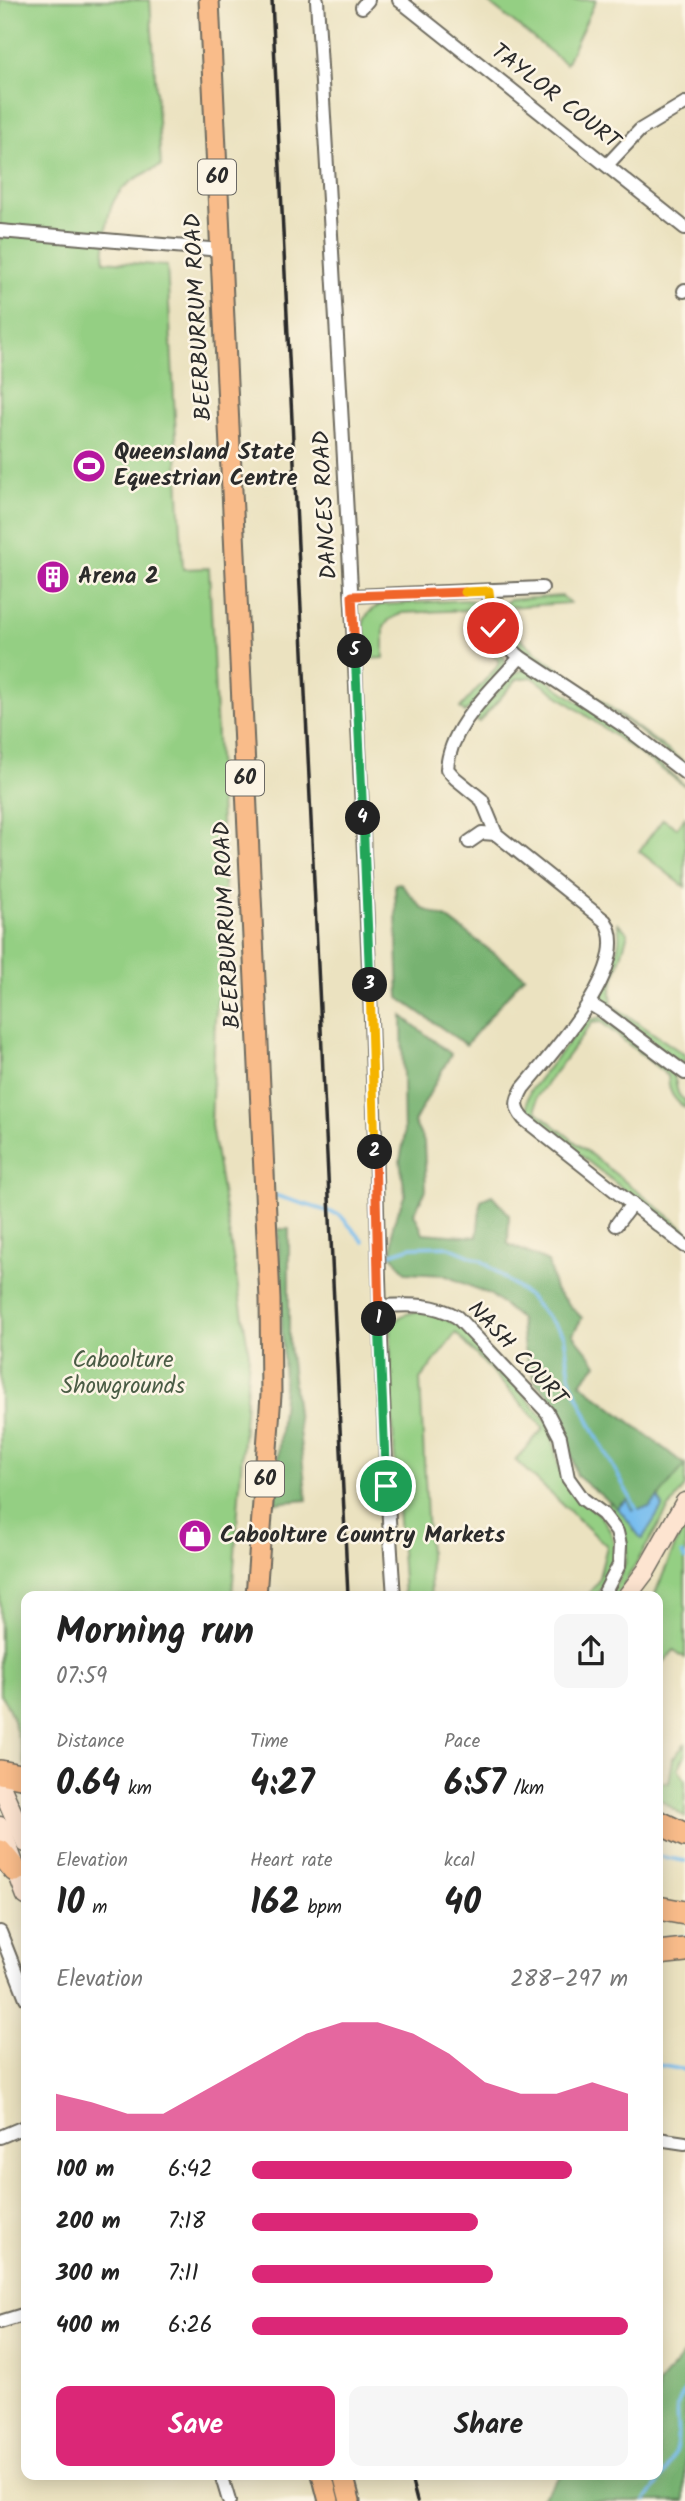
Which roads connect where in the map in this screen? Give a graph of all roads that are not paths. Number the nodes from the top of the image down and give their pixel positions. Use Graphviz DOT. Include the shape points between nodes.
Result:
graph roads {
  1 [pos="209,0"];
  2 [pos="317,0"];
  3 [pos="399,0"];
  4 [pos="685,103"];
  5 [pos="607,165"];
  6 [pos="685,228"];
  7 [pos="0,231"];
  8 [pos="221,250"];
  9 [pos="542,588"];
  10 [pos="489,591"];
  11 [pos="352,596"];
  12 [pos="520,657"];
  13 [pos="685,773"];
  14 [pos="496,834"];
  15 [pos="469,842"];
  16 [pos="590,1004"];
  17 [pos="685,1073"];
  18 [pos="632,1204"];
  19 [pos="615,1225"];
  20 [pos="685,1246"];
  21 [pos="379,1306"];
  22 [pos="685,1502"];
  23 [pos="646,1571"];
  24 [pos="256,1591"];
  25 [pos="394,1591"];
  26 [pos="606,1591"];
  27 [pos="631,1591"];
  28 [pos="644,1591"];
  29 [pos="0,1772"];
  30 [pos="21,1776"];
  31 [pos="0,1784"];
  32 [pos="663,1824"];
  33 [pos="0,1826"];
  34 [pos="21,1832"];
  35 [pos="685,1835"];
  36 [pos="8,1861"];
  37 [pos="21,1886"];
  38 [pos="663,1909"];
  39 [pos="685,1913"];
  40 [pos="0,1932"];
  41 [pos="685,1950"];
  42 [pos="663,1953"];
  43 [pos="21,1985"];
  44 [pos="21,2128"];
  45 [pos="0,2137"];
  46 [pos="663,2140"];
  47 [pos="685,2143"];
  48 [pos="21,2316"];
  49 [pos="0,2322"];
  50 [pos="223,2480"];
  51 [pos="324,2480"];
  52 [pos="345,2480"];
  53 [pos="229,2501"];
  54 [pos="329,2501"];
  55 [pos="350,2501"];
  1 -- 8 [label="main road, BEERBURRUM ROAD / 60"];
  2 -- 11 [label="street, DANCES ROAD"];
  3 -- 5 [label="street, TAYLOR COURT"];
  4 -- 5 [label="street" via="640,130"];
  5 -- 6 [label="street, TAYLOR COURT"];
  7 -- 8 [label="street"];
  8 -- 24 [label="main road, BEERBURRUM ROAD / 60" via="271,1312 271,1395"];
  9 -- 10 [label="street"];
  10 -- 11 [label="street"];
  10 -- 12 [label="street" via="493,628"];
  11 -- 21 [label="street, DANCES ROAD"];
  12 -- 13 [label="street"];
  12 -- 14 [label="street" via="468,715 448,757 447,769 482,800"];
  14 -- 15 [label="street" via="482,833"];
  14 -- 16 [label="street" via="610,928 611,950"];
  16 -- 17 [label="street"];
  16 -- 18 [label="street" via="523,1088 516,1106 524,1119"];
  18 -- 19 [label="street"];
  18 -- 20 [label="street"];
  21 -- 25 [label="street, DANCES ROAD"];
  21 -- 26 [label="street, NASH COURT" via="424,1305 457,1317 547,1412 560,1437 564,1467 574,1489 617,1532 619,1565"];
  22 -- 23 [label="main road"];
  23 -- 27 [label="main road"];
  23 -- 28 [label="main road"];
  29 -- 30 [label="highway"];
  31 -- 34 [label="main road"];
  32 -- 35 [label="highway"];
  33 -- 36 [label="main road" via="14,1859"];
  36 -- 37 [label="main road"];
  38 -- 39 [label="highway"];
  40 -- 43 [label="street"];
  41 -- 42 [label="highway"];
  44 -- 45 [label="street"];
  46 -- 47 [label="street"];
  48 -- 49 [label="street"];
  50 -- 53 [label="street"];
  51 -- 54 [label="main road"];
  52 -- 55 [label="main road"];
}
